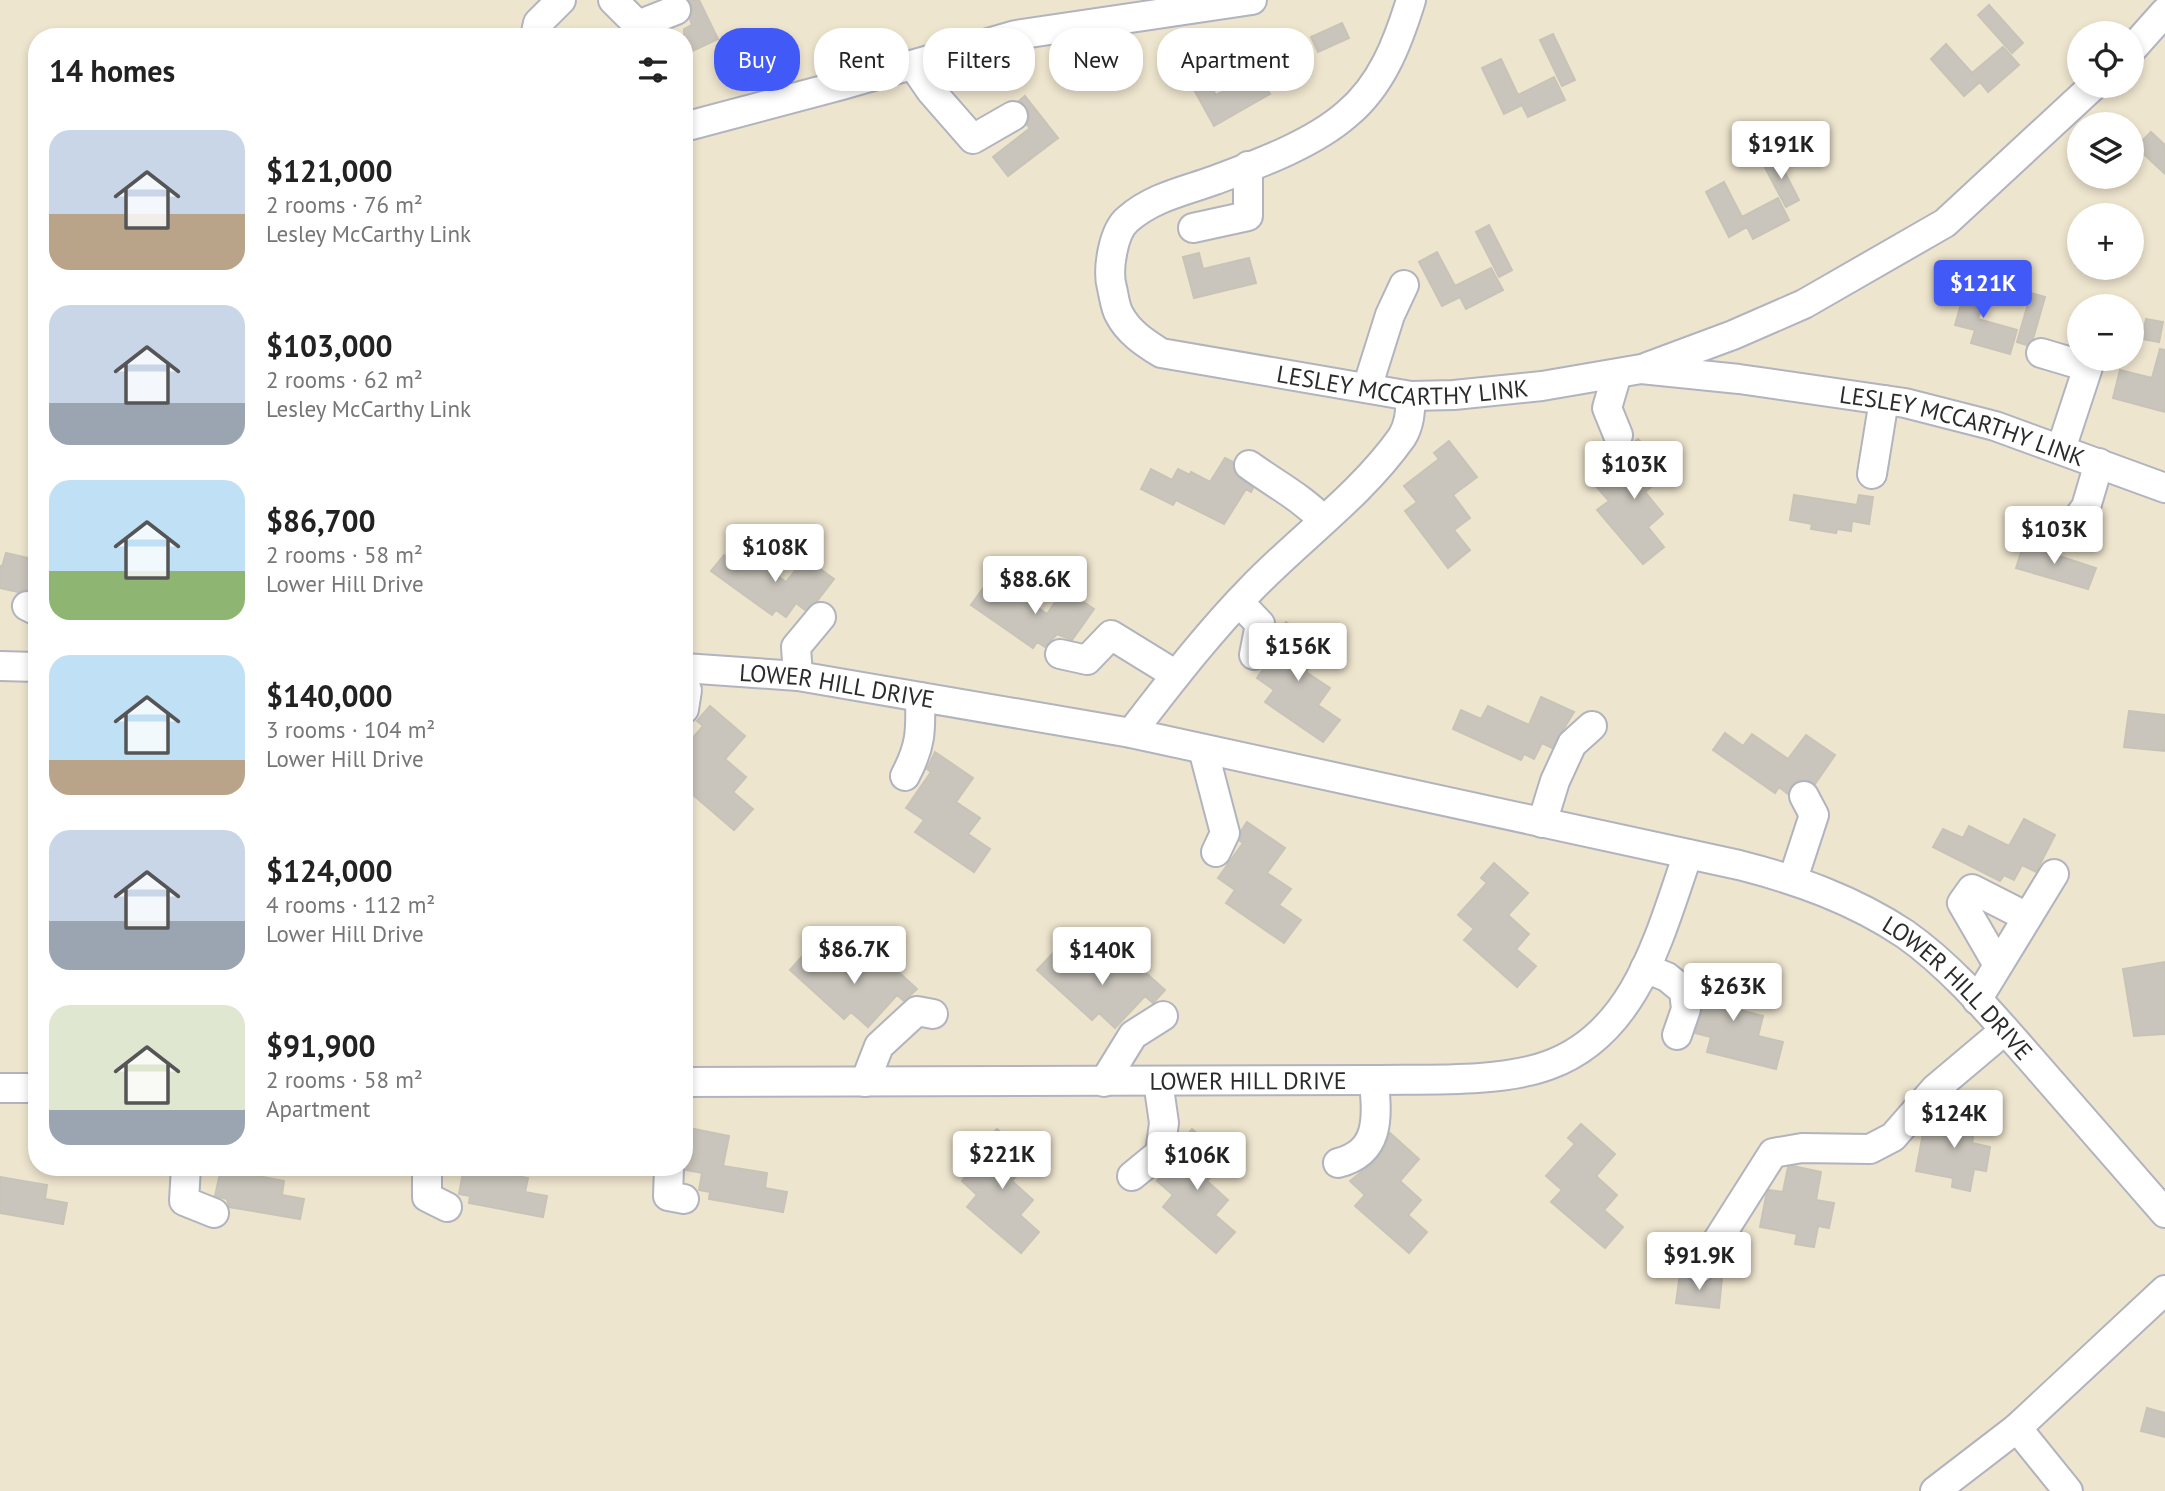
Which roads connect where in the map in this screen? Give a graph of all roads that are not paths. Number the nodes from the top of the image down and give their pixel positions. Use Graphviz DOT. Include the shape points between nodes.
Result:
graph roads {
  1 [pos="561,0"];
  2 [pos="613,0"];
  3 [pos="1252,0"];
  4 [pos="1411,0"];
  5 [pos="676,10"];
  6 [pos="2165,12"];
  7 [pos="537,28"];
  8 [pos="2144,36"];
  9 [pos="913,65"];
  10 [pos="2080,98"];
  11 [pos="1013,116"];
  12 [pos="693,125"];
  13 [pos="1248,166"];
  14 [pos="1193,228"];
  15 [pos="1404,285"];
  16 [pos="2040,354"];
  17 [pos="1629,372"];
  18 [pos="1367,388"];
  19 [pos="1411,396"];
  20 [pos="1884,400"];
  21 [pos="1618,435"];
  22 [pos="2060,449"];
  23 [pos="2099,463"];
  24 [pos="1249,465"];
  25 [pos="1872,474"];
  26 [pos="2165,488"];
  27 [pos="1323,520"];
  28 [pos="2049,533"];
  29 [pos="1239,602"];
  30 [pos="821,617"];
  31 [pos="1060,654"];
  32 [pos="1254,655"];
  33 [pos="0,666"];
  34 [pos="28,667"];
  35 [pos="693,669"];
  36 [pos="1176,675"];
  37 [pos="798,676"];
  38 [pos="920,697"];
  39 [pos="1592,726"];
  40 [pos="1131,733"];
  41 [pos="1203,749"];
  42 [pos="905,776"];
  43 [pos="1804,796"];
  44 [pos="1542,823"];
  45 [pos="1216,852"];
  46 [pos="1688,855"];
  47 [pos="2054,874"];
  48 [pos="1793,879"];
  49 [pos="2027,917"];
  50 [pos="1998,965"];
  51 [pos="1645,968"];
  52 [pos="1977,1000"];
  53 [pos="933,1014"];
  54 [pos="1163,1016"];
  55 [pos="2005,1030"];
  56 [pos="1677,1035"];
  57 [pos="1374,1080"];
  58 [pos="1158,1081"];
  59 [pos="693,1082"];
  60 [pos="865,1082"];
  61 [pos="1104,1082"];
  62 [pos="0,1088"];
  63 [pos="28,1088"];
  64 [pos="1338,1163"];
  65 [pos="185,1176"];
  66 [pos="427,1176"];
  67 [pos="669,1176"];
  68 [pos="1132,1176"];
  69 [pos="684,1199"];
  70 [pos="447,1207"];
  71 [pos="214,1213"];
  72 [pos="2165,1213"];
  73 [pos="1700,1268"];
  74 [pos="2165,1290"];
  75 [pos="2017,1429"];
  76 [pos="1935,1491"];
  77 [pos="2068,1491"];
  1 -- 7 [label="street"];
  2 -- 5 [label="street" via="638,25"];
  3 -- 9 [label="street" via="1016,35"];
  4 -- 13 [label="street, LESLEY MCCARTHY LINK" via="1388,62 1370,92 1317,137"];
  6 -- 8 [label="street"];
  9 -- 11 [label="street" via="974,139"];
  9 -- 12 [label="street"];
  10 -- 17 [label="street" via="1945,223 1804,304"];
  13 -- 14 [label="street" via="1248,216"];
  13 -- 18 [label="street, LESLEY MCCARTHY LINK" via="1161,198 1126,220 1113,247 1109,279 1119,314 1140,341 1161,353"];
  15 -- 18 [label="street"];
  16 -- 22 [label="street" via="2088,367"];
  17 -- 19 [label="street, LESLEY MCCARTHY LINK" via="1542,386"];
  17 -- 20 [label="street, LESLEY MCCARTHY LINK" via="1739,379"];
  17 -- 21 [label="street" via="1608,408"];
  18 -- 19 [label="street, LESLEY MCCARTHY LINK"];
  19 -- 27 [label="street" via="1404,434 1377,468"];
  20 -- 22 [label="street, LESLEY MCCARTHY LINK" via="1995,426"];
  20 -- 25 [label="street"];
  22 -- 23 [label="street, LESLEY MCCARTHY LINK"];
  23 -- 26 [label="street, LESLEY MCCARTHY LINK"];
  23 -- 28 [label="street" via="2086,507 2070,529"];
  24 -- 27 [label="street" via="1305,501"];
  27 -- 29 [label="street"];
  29 -- 32 [label="street" via="1260,624"];
  29 -- 36 [label="street"];
  30 -- 37 [label="street" via="796,647"];
  31 -- 36 [label="street" via="1087,660 1111,635"];
  33 -- 34 [label="street"];
  35 -- 37 [label="street, LOWER HILL DRIVE"];
  36 -- 40 [label="street"];
  37 -- 38 [label="street, LOWER HILL DRIVE"];
  38 -- 40 [label="street, LOWER HILL DRIVE"];
  38 -- 42 [label="street" via="918,752"];
  39 -- 44 [label="street" via="1572,744"];
  40 -- 41 [label="street, LOWER HILL DRIVE"];
  41 -- 44 [label="street, LOWER HILL DRIVE"];
  41 -- 45 [label="street" via="1225,833"];
  43 -- 48 [label="street" via="1814,815"];
  44 -- 46 [label="street, LOWER HILL DRIVE"];
  46 -- 48 [label="street, LOWER HILL DRIVE"];
  46 -- 51 [label="street, LOWER HILL DRIVE"];
  47 -- 49 [label="street"];
  48 -- 52 [label="street, LOWER HILL DRIVE" via="1864,910 1907,936"];
  49 -- 50 [label="street"];
  49 -- 50 [label="street" via="1972,889 1962,903"];
  50 -- 52 [label="street"];
  51 -- 56 [label="street" via="1684,991 1686,1009"];
  51 -- 57 [label="street, LOWER HILL DRIVE" via="1621,1011 1600,1034 1548,1066 1473,1078"];
  52 -- 55 [label="street, LOWER HILL DRIVE"];
  53 -- 60 [label="street" via="917,1011 879,1046"];
  54 -- 61 [label="street" via="1133,1035"];
  55 -- 72 [label="street, LOWER HILL DRIVE"];
  55 -- 73 [label="street" via="1935,1089 1893,1137 1870,1149 1802,1148 1773,1153"];
  57 -- 58 [label="street, LOWER HILL DRIVE"];
  57 -- 64 [label="street" via="1374,1131 1361,1154"];
  58 -- 61 [label="street, LOWER HILL DRIVE"];
  58 -- 68 [label="street" via="1164,1123 1160,1153"];
  59 -- 60 [label="street, LOWER HILL DRIVE"];
  60 -- 61 [label="street, LOWER HILL DRIVE"];
  62 -- 63 [label="street"];
  65 -- 71 [label="street" via="184,1201"];
  66 -- 70 [label="street" via="427,1197"];
  67 -- 69 [label="street" via="668,1196"];
  74 -- 75 [label="street"];
  75 -- 76 [label="street"];
  75 -- 77 [label="street"];
}
